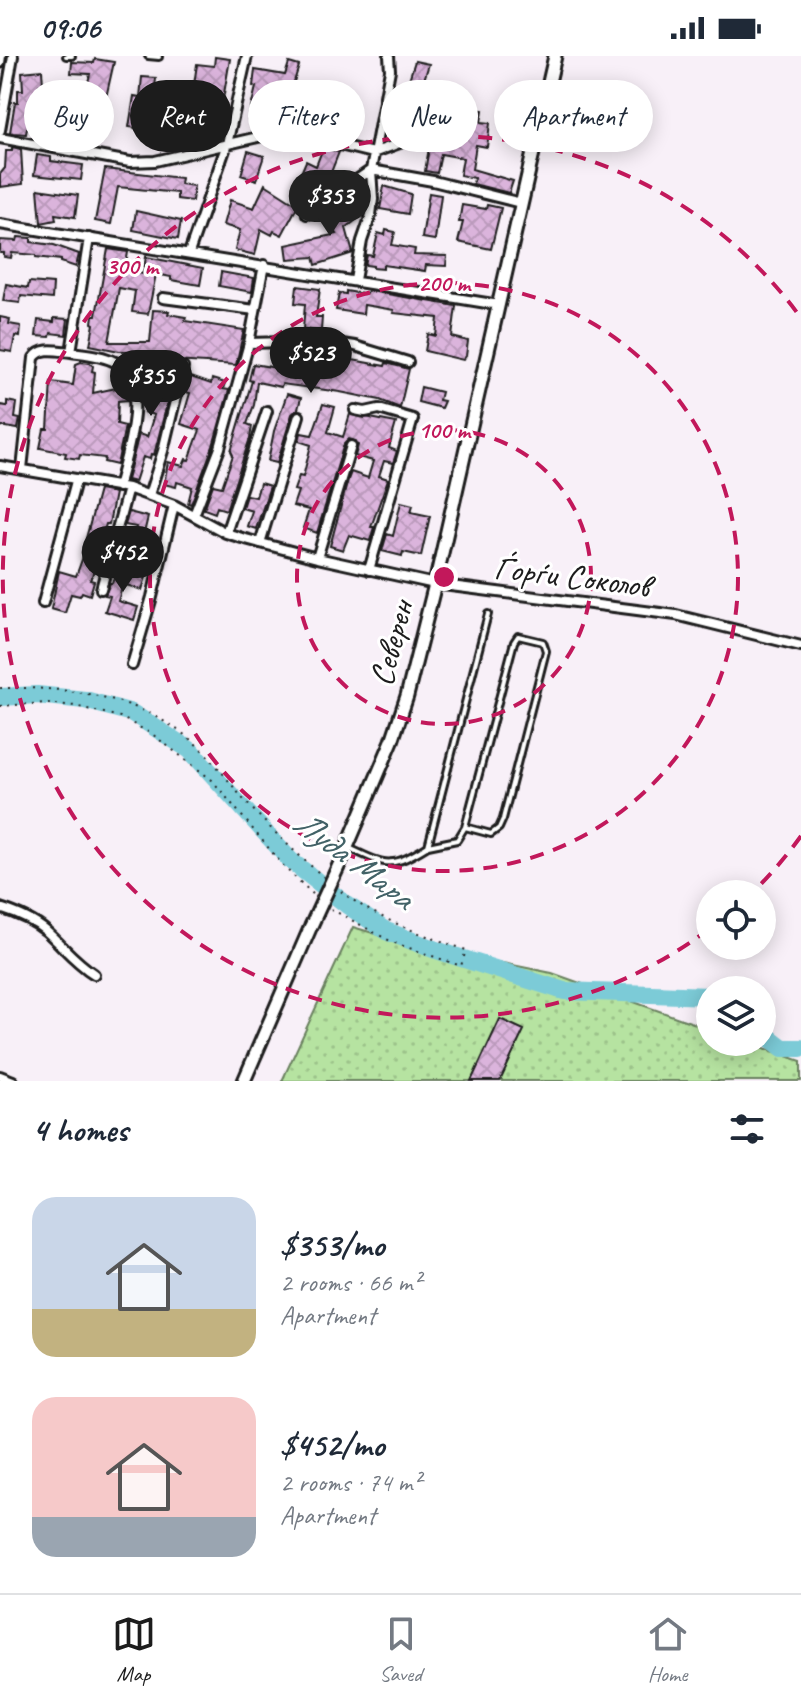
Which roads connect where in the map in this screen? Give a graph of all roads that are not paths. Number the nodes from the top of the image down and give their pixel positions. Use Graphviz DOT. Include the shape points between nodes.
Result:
graph roads {
  1 [pos="1,56"];
  2 [pos="13,56"];
  3 [pos="66,56"];
  4 [pos="72,56"];
  5 [pos="148,56"];
  6 [pos="247,56"];
  7 [pos="389,56"];
  8 [pos="555,56"];
  9 [pos="159,57"];
  10 [pos="0,63"];
  11 [pos="232,122"];
  12 [pos="0,130"];
  13 [pos="0,138"];
  14 [pos="232,143"];
  15 [pos="381,150"];
  16 [pos="193,152"];
  17 [pos="224,152"];
  18 [pos="373,153"];
  19 [pos="371,170"];
  20 [pos="521,203"];
  21 [pos="307,214"];
  22 [pos="0,224"];
  23 [pos="89,238"];
  24 [pos="189,253"];
  25 [pos="264,265"];
  26 [pos="355,280"];
  27 [pos="163,298"];
  28 [pos="499,305"];
  29 [pos="255,310"];
  30 [pos="249,343"];
  31 [pos="71,352"];
  32 [pos="408,362"];
  33 [pos="183,368"];
  34 [pos="355,410"];
  35 [pos="267,411"];
  36 [pos="299,416"];
  37 [pos="351,446"];
  38 [pos="3,466"];
  39 [pos="22,469"];
  40 [pos="76,481"];
  41 [pos="118,487"];
  42 [pos="128,488"];
  43 [pos="149,495"];
  44 [pos="174,505"];
  45 [pos="194,515"];
  46 [pos="226,533"];
  47 [pos="260,543"];
  48 [pos="317,558"];
  49 [pos="369,570"];
  50 [pos="435,584"];
  51 [pos="101,589"];
  52 [pos="43,603"];
  53 [pos="488,614"];
  54 [pos="801,646"];
  55 [pos="132,665"];
  56 [pos="465,827"];
  57 [pos="428,846"];
  58 [pos="345,851"];
  59 [pos="0,908"];
  60 [pos="94,974"];
  61 [pos="0,1076"];
  62 [pos="13,1081"];
  63 [pos="244,1081"];
  1 -- 10 [label="street"];
  2 -- 12 [label="street"];
  3 -- 4 [label="lane"];
  5 -- 9 [label="lane"];
  6 -- 11 [label="street"];
  7 -- 18 [label="street"];
  8 -- 20 [label="main road, Северен"];
  13 -- 16 [label="street" via="130,162"];
  14 -- 18 [label="street" via="289,133"];
  15 -- 18 [label="street"];
  17 -- 24 [label="street"];
  18 -- 19 [label="street"];
  19 -- 20 [label="street"];
  19 -- 21 [label="street"];
  19 -- 26 [label="street" via="371,215"];
  20 -- 28 [label="main road, Северен"];
  22 -- 23 [label="street"];
  23 -- 24 [label="street"];
  23 -- 31 [label="street"];
  24 -- 25 [label="street"];
  25 -- 26 [label="street"];
  25 -- 29 [label="street"];
  26 -- 28 [label="street"];
  27 -- 29 [label="street"];
  28 -- 50 [label="main road, Северен"];
  29 -- 30 [label="street"];
  30 -- 32 [label="street" via="323,341"];
  30 -- 45 [label="street" via="220,448"];
  31 -- 39 [label="street" via="36,354"];
  31 -- 41 [label="street" via="117,363 131,383 135,409"];
  33 -- 43 [label="street"];
  34 -- 49 [label="street" via="379,409 413,419"];
  35 -- 46 [label="street"];
  36 -- 47 [label="street"];
  37 -- 48 [label="street"];
  38 -- 39 [label="street, Ѓорѓи Соколов"];
  39 -- 40 [label="street, Ѓорѓи Соколов"];
  40 -- 41 [label="street, Ѓорѓи Соколов"];
  40 -- 52 [label="street"];
  41 -- 42 [label="street, Ѓорѓи Соколов"];
  42 -- 43 [label="street, Ѓорѓи Соколов"];
  42 -- 51 [label="street"];
  43 -- 44 [label="street, Ѓорѓи Соколов"];
  44 -- 45 [label="street, Ѓорѓи Соколов"];
  44 -- 55 [label="street"];
  45 -- 46 [label="street, Ѓорѓи Соколов"];
  46 -- 47 [label="street, Ѓорѓи Соколов"];
  47 -- 48 [label="street, Ѓорѓи Соколов"];
  48 -- 49 [label="street, Ѓорѓи Соколов"];
  49 -- 50 [label="street, Ѓорѓи Соколов"];
  50 -- 54 [label="street, Ѓорѓи Соколов" via="676,615"];
  50 -- 58 [label="main road, Северен" via="392,741"];
  53 -- 57 [label="lane"];
  56 -- 56 [label="lane" via="514,642 518,636 534,638 546,651 503,819 491,834"];
  56 -- 57 [label="lane" via="457,840"];
  57 -- 58 [label="lane" via="403,862 380,863"];
  58 -- 63 [label="main road, Северен, bridge"];
  59 -- 60 [label="street" via="45,930"];
  61 -- 62 [label="street"];
}
